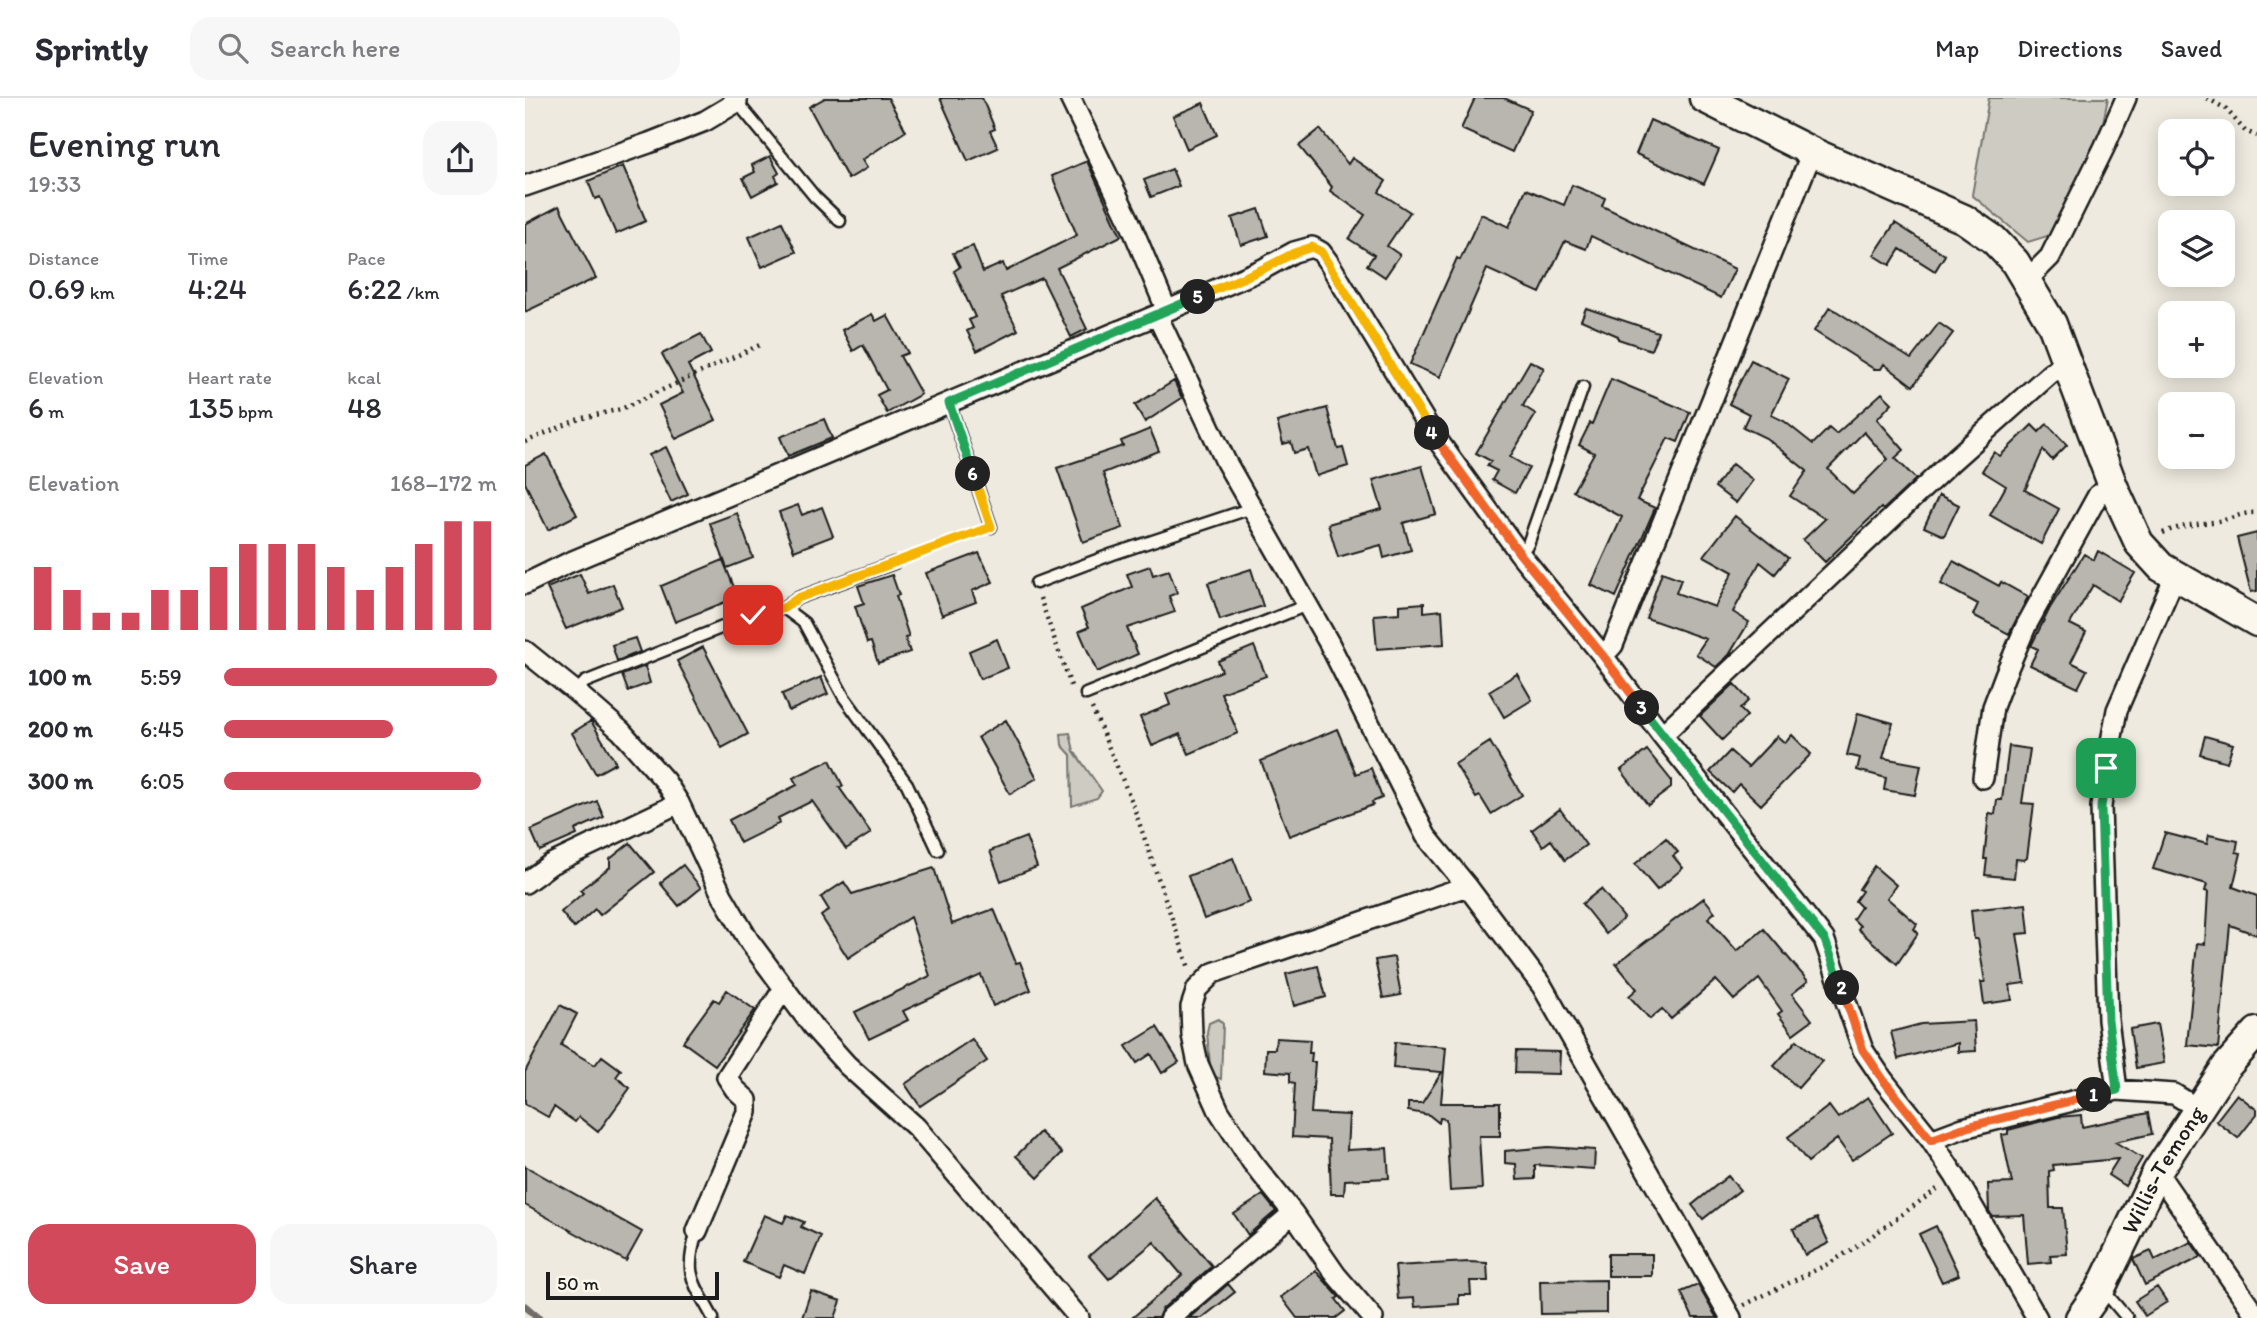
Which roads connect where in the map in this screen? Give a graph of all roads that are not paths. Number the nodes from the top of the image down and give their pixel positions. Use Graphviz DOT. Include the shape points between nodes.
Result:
graph roads {
  1 [pos="1070,98"];
  2 [pos="1704,98"];
  3 [pos="2126,98"];
  4 [pos="735,100"];
  5 [pos="1812,152"];
  6 [pos="525,187"];
  7 [pos="840,221"];
  8 [pos="2027,280"];
  9 [pos="1162,313"];
  10 [pos="2068,363"];
  11 [pos="1583,387"];
  12 [pos="949,403"];
  13 [pos="2113,486"];
  14 [pos="1252,508"];
  15 [pos="991,527"];
  16 [pos="1520,554"];
  17 [pos="894,563"];
  18 [pos="2175,576"];
  19 [pos="1036,583"];
  20 [pos="525,584"];
  21 [pos="1307,605"];
  22 [pos="784,608"];
  23 [pos="2257,622"];
  24 [pos="525,651"];
  25 [pos="1603,656"];
  26 [pos="576,692"];
  27 [pos="1086,694"];
  28 [pos="1662,735"];
  29 [pos="1983,778"];
  30 [pos="679,803"];
  31 [pos="938,850"];
  32 [pos="525,883"];
  33 [pos="1467,886"];
  34 [pos="785,988"];
  35 [pos="2257,1032"];
  36 [pos="2117,1090"];
  37 [pos="2197,1108"];
  38 [pos="1931,1140"];
  39 [pos="2157,1172"];
  40 [pos="1293,1213"];
  41 [pos="697,1231"];
  42 [pos="2101,1288"];
  43 [pos="1729,1316"];
  44 [pos="2257,1317"];
  45 [pos="713,1318"];
  46 [pos="1079,1318"];
  47 [pos="1170,1318"];
  48 [pos="1373,1318"];
  49 [pos="2037,1318"];
  50 [pos="2080,1318"];
  51 [pos="2127,1318"];
  1 -- 9 [label="street" via="1129,220"];
  2 -- 5 [label="main road"];
  3 -- 8 [label="street" via="2056,246"];
  4 -- 6 [label="street" via="705,121"];
  4 -- 7 [label="lane"];
  5 -- 8 [label="main road" via="1964,219 1993,239"];
  5 -- 25 [label="street" via="1613,645"];
  8 -- 10 [label="main road"];
  9 -- 12 [label="street"];
  9 -- 14 [label="street" via="1226,462"];
  9 -- 16 [label="street" via="1294,253 1312,247 1321,252 1431,431"];
  10 -- 13 [label="main road"];
  10 -- 28 [label="street" via="1951,462"];
  11 -- 16 [label="lane" via="1528,544"];
  12 -- 15 [label="lane"];
  12 -- 20 [label="street"];
  13 -- 18 [label="main road" via="2139,543"];
  13 -- 29 [label="street" via="2098,495 2026,626 1993,707"];
  14 -- 19 [label="lane"];
  14 -- 21 [label="street"];
  16 -- 25 [label="street"];
  17 -- 22 [label="lane" via="798,598"];
  18 -- 23 [label="main road"];
  18 -- 36 [label="street" via="2117,710 2101,807 2108,1020"];
  21 -- 27 [label="lane"];
  21 -- 33 [label="street" via="1426,836"];
  22 -- 26 [label="lane" via="753,615 585,682"];
  22 -- 31 [label="lane" via="804,623 844,697 907,784"];
  24 -- 26 [label="street"];
  25 -- 28 [label="street"];
  26 -- 30 [label="street" via="621,732"];
  28 -- 38 [label="street" via="1825,940 1863,1050"];
  30 -- 32 [label="street" via="551,863"];
  30 -- 34 [label="street" via="722,895"];
  33 -- 40 [label="street" via="1213,973 1196,989 1191,1007 1198,1064 1219,1111"];
  33 -- 43 [label="street" via="1542,986"];
  34 -- 41 [label="street" via="727,1077 747,1100 747,1112"];
  34 -- 46 [label="street" via="846,1065 916,1126"];
  35 -- 37 [label="main road, Willis-Temong"];
  36 -- 37 [label="street" via="2174,1094"];
  36 -- 38 [label="street"];
  37 -- 39 [label="main road, Willis-Temong"];
  38 -- 49 [label="street"];
  39 -- 42 [label="main road, Willis-Temong"];
  39 -- 44 [label="street"];
  40 -- 47 [label="street"];
  40 -- 48 [label="street"];
  41 -- 45 [label="lane" via="690,1255 691,1276"];
  42 -- 50 [label="main road, Willis-Temong"];
  42 -- 51 [label="lane"];
}
